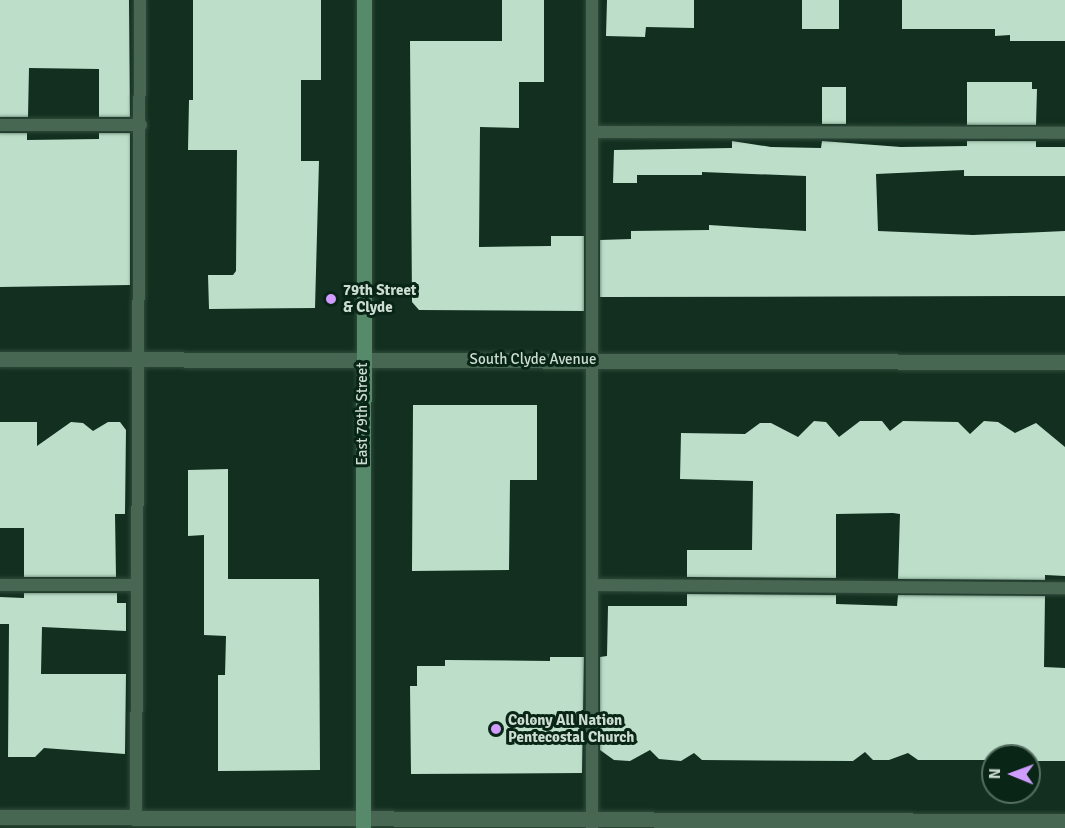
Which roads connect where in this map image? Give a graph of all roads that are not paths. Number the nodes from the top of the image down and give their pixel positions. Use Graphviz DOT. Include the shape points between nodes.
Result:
graph roads {
  1 [pos="140,0"];
  2 [pos="364,0"];
  3 [pos="592,0"];
  4 [pos="0,125"];
  5 [pos="141,125"];
  6 [pos="592,132"];
  7 [pos="1065,133"];
  8 [pos="0,359"];
  9 [pos="138,359"];
  10 [pos="363,359"];
  11 [pos="592,360"];
  12 [pos="1065,362"];
  13 [pos="0,585"];
  14 [pos="137,585"];
  15 [pos="592,585"];
  16 [pos="1065,588"];
  17 [pos="0,817"];
  18 [pos="136,817"];
  19 [pos="1065,821"];
  20 [pos="363,823"];
  21 [pos="564,823"];
  22 [pos="592,823"];
  1 -- 5 [label="lane"];
  2 -- 10 [label="main road, East 79th Street"];
  3 -- 6 [label="lane"];
  4 -- 5 [label="lane"];
  5 -- 9 [label="lane"];
  6 -- 7 [label="lane"];
  6 -- 11 [label="lane"];
  8 -- 9 [label="street, South Clyde Avenue"];
  9 -- 10 [label="street, South Clyde Avenue"];
  9 -- 14 [label="lane"];
  10 -- 11 [label="street, South Clyde Avenue"];
  10 -- 20 [label="main road, East 79th Street"];
  11 -- 12 [label="street, South Clyde Avenue"];
  11 -- 15 [label="lane"];
  13 -- 14 [label="lane"];
  14 -- 18 [label="lane"];
  15 -- 16 [label="lane"];
  15 -- 22 [label="lane"];
  17 -- 18 [label="street"];
  18 -- 20 [label="street"];
  19 -- 22 [label="street"];
  20 -- 21 [label="street"];
  21 -- 22 [label="street"];
}
